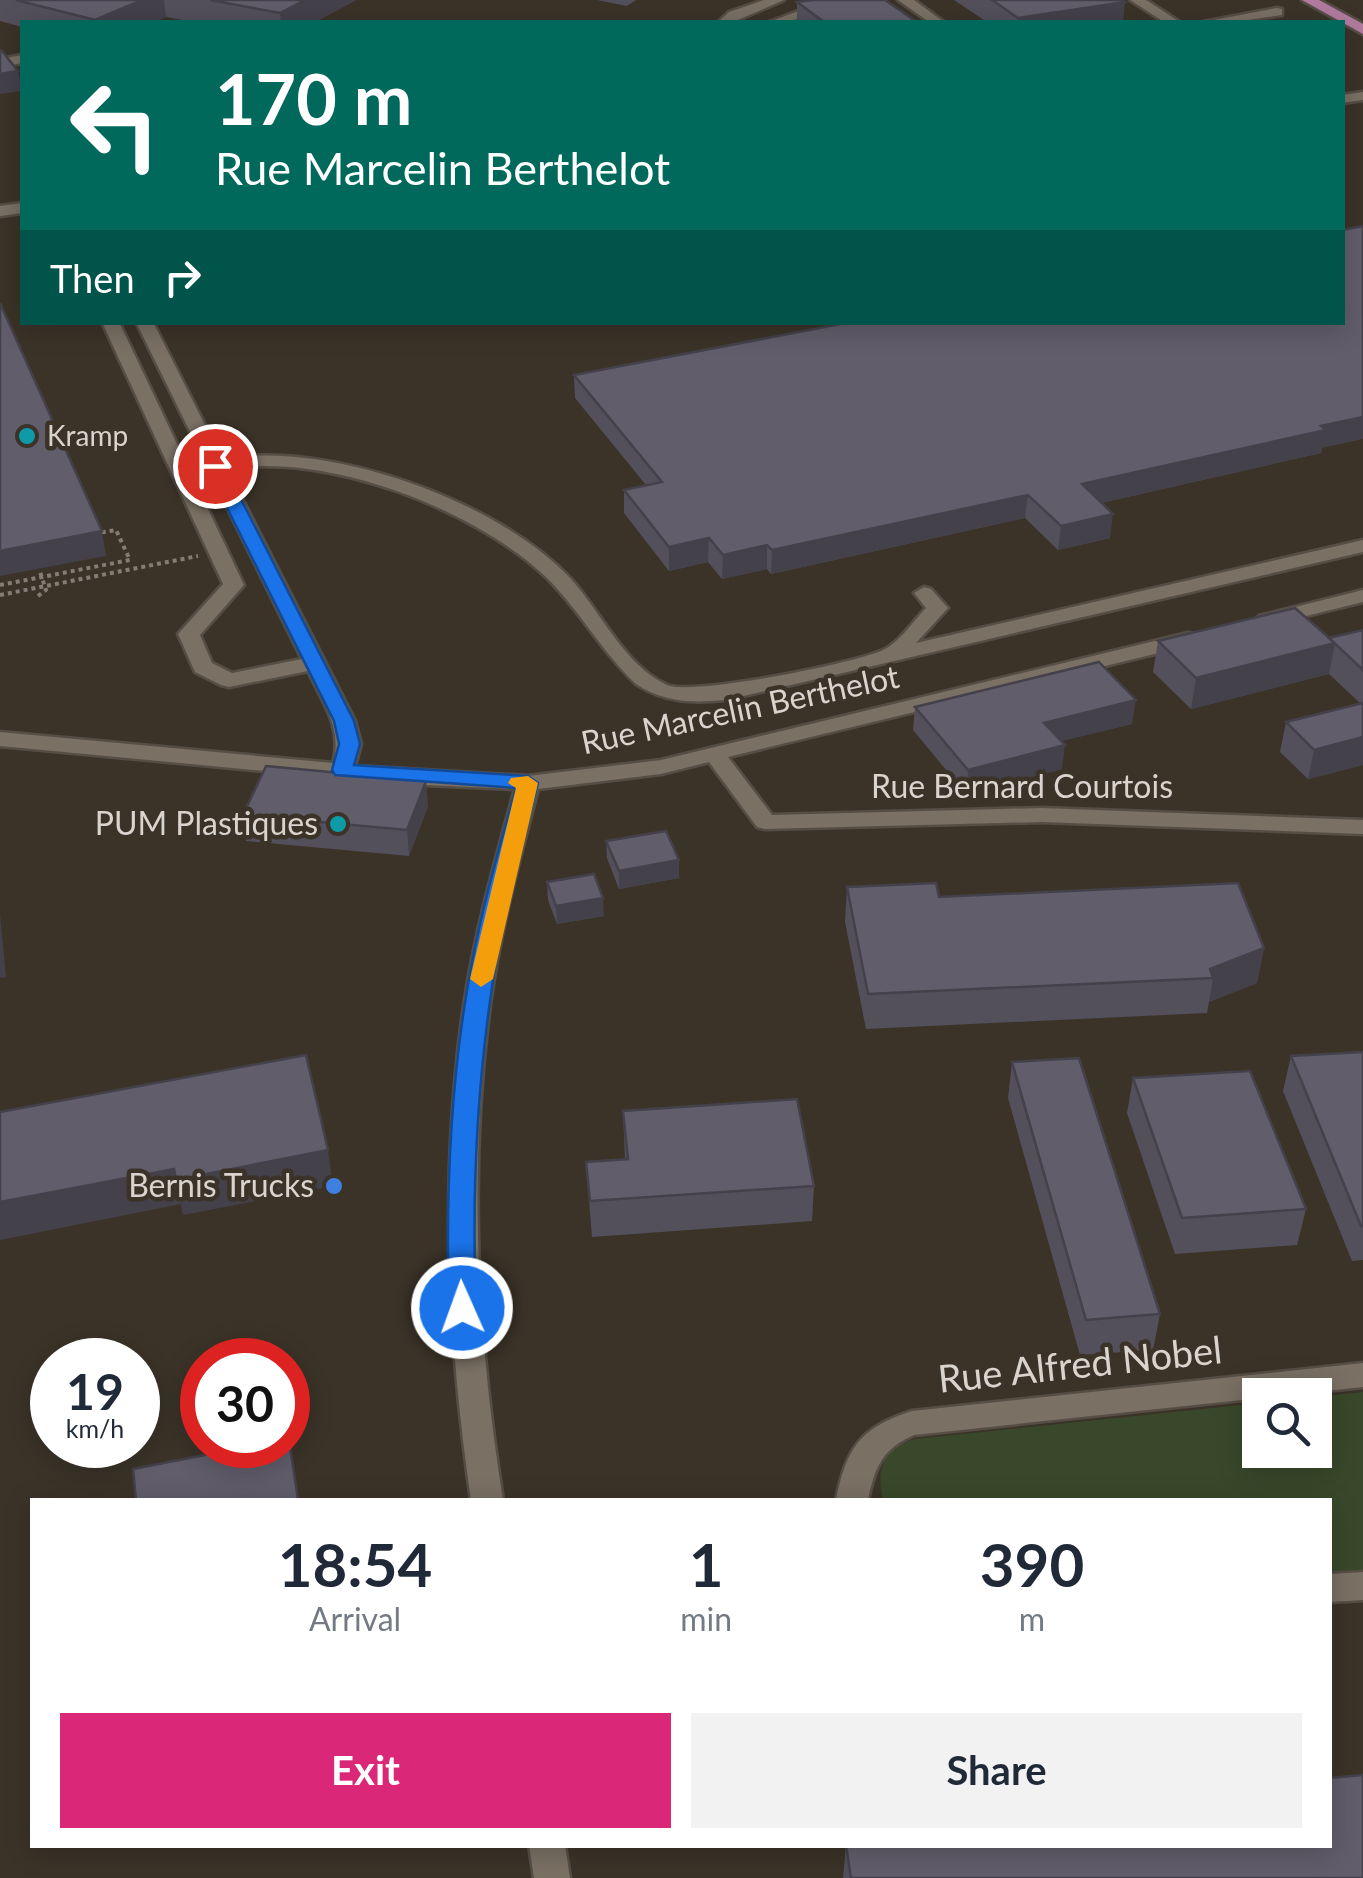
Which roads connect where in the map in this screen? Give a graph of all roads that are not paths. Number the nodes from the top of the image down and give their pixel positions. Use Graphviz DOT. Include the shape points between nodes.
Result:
graph roads {
  1 [pos="778,0"];
  2 [pos="841,0"];
  3 [pos="905,0"];
  4 [pos="1308,0"];
  5 [pos="1335,0"];
  6 [pos="1154,6"];
  7 [pos="1277,12"];
  8 [pos="1363,15"];
  9 [pos="727,20"];
  10 [pos="782,20"];
  11 [pos="934,20"];
  12 [pos="1186,20"];
  13 [pos="1223,20"];
  14 [pos="1345,20"];
  15 [pos="111,325"];
  16 [pos="145,325"];
  17 [pos="215,466"];
  18 [pos="1363,546"];
  19 [pos="924,593"];
  20 [pos="1363,596"];
  21 [pos="1242,626"];
  22 [pos="1204,635"];
  23 [pos="892,654"];
  24 [pos="315,663"];
  25 [pos="0,739"];
  26 [pos="715,755"];
  27 [pos="342,770"];
  28 [pos="528,783"];
  29 [pos="1363,827"];
  30 [pos="1363,1375"];
  31 [pos="487,1498"];
  32 [pos="853,1498"];
  33 [pos="1363,1586"];
  34 [pos="1332,1588"];
  35 [pos="547,1848"];
  36 [pos="552,1878"];
  1 -- 9 [label="street"];
  2 -- 10 [label="street"];
  3 -- 11 [label="street"];
  4 -- 14 [label="main road"];
  5 -- 8 [label="main road"];
  6 -- 12 [label="street"];
  7 -- 13 [label="street"];
  15 -- 24 [label="street" via="234,585 189,634 204,667 229,680"];
  16 -- 17 [label="street"];
  17 -- 23 [label="street" via="308,464 461,515 551,571 639,678 661,690 726,693"];
  17 -- 24 [label="street"];
  18 -- 23 [label="street"];
  19 -- 23 [label="street" via="938,608"];
  20 -- 21 [label="street"];
  22 -- 26 [label="street, Rue Marcelin Berthelot"];
  24 -- 27 [label="street" via="348,732"];
  25 -- 27 [label="street, Rue Marcelin Berthelot"];
  26 -- 28 [label="street, Rue Marcelin Berthelot"];
  26 -- 29 [label="street, Rue Bernard Courtois" via="766,822 1042,815"];
  27 -- 28 [label="street, Rue Marcelin Berthelot"];
  28 -- 31 [label="street" via="490,930 461,1148 462,1308"];
  30 -- 32 [label="street, Rue Alfred Nobel" via="912,1424 882,1433 867,1448"];
  33 -- 34 [label="street"];
  35 -- 36 [label="street"];
}
